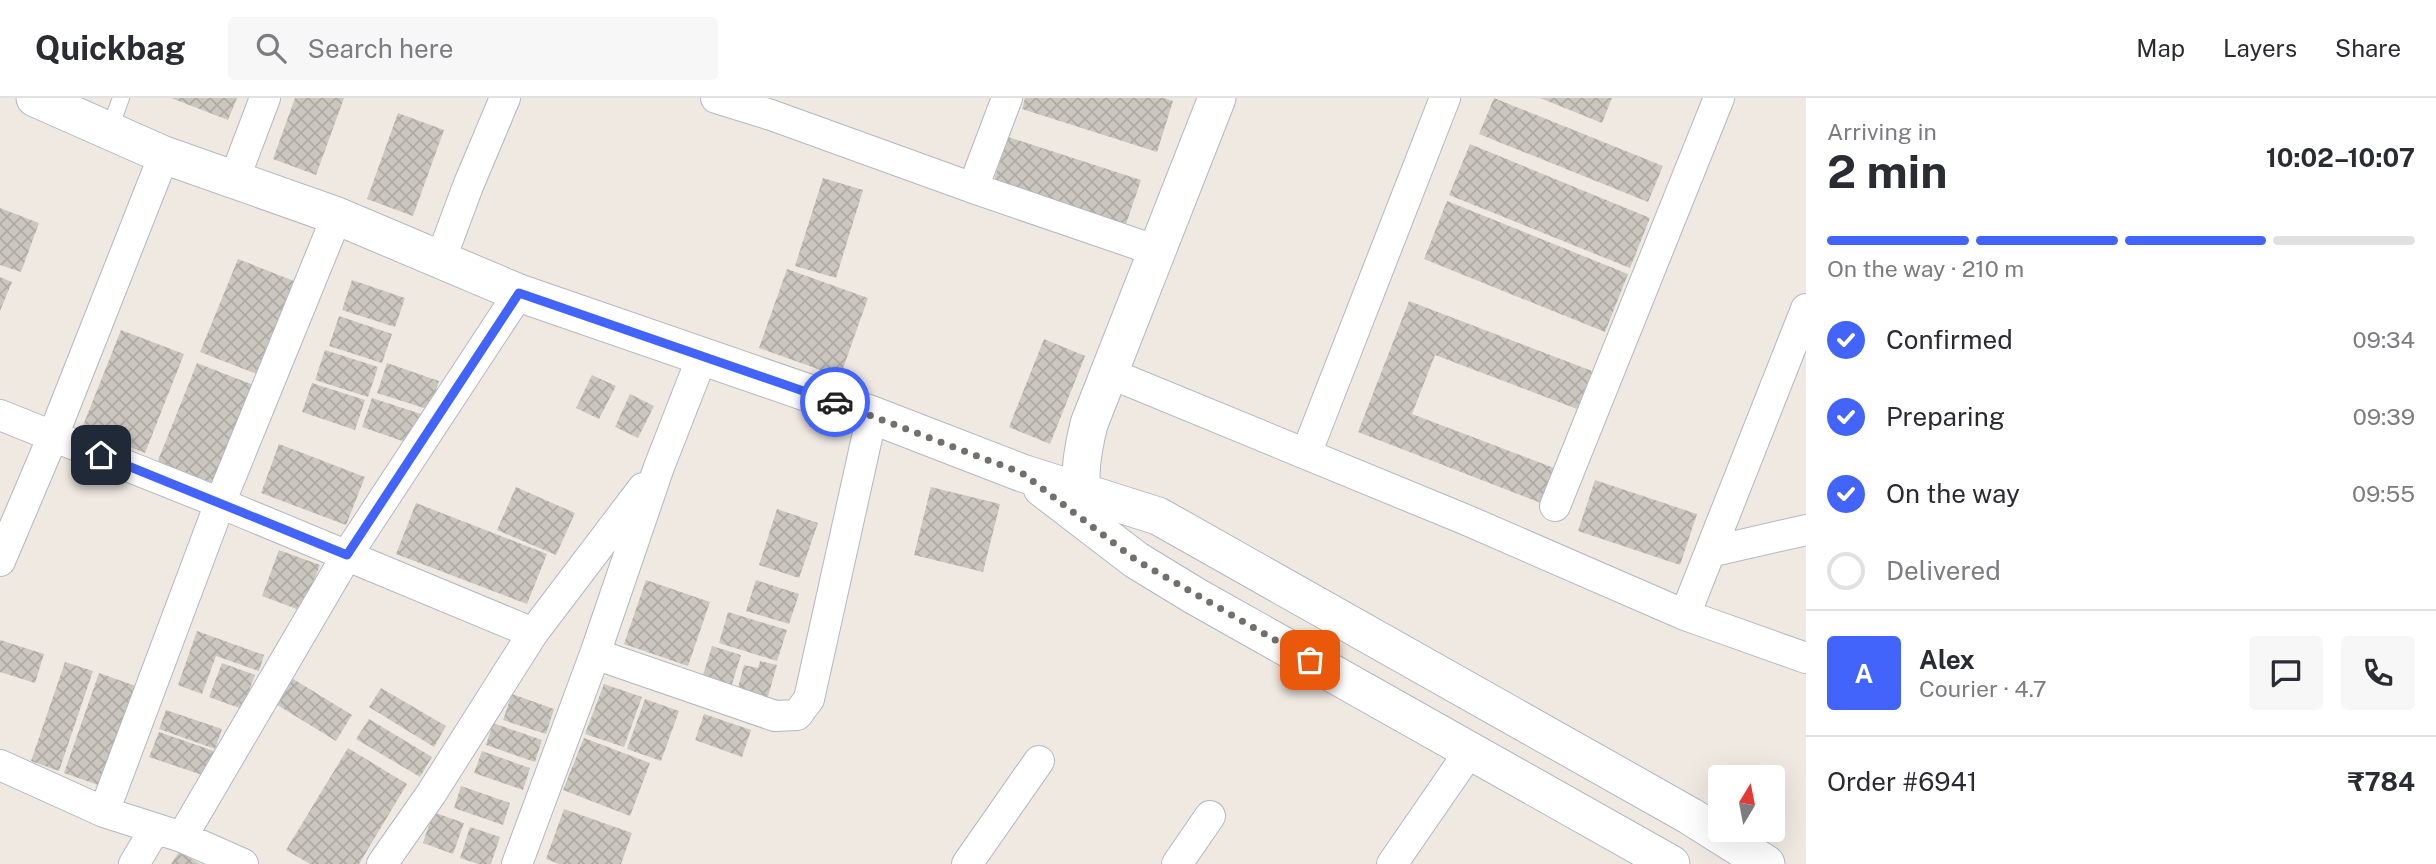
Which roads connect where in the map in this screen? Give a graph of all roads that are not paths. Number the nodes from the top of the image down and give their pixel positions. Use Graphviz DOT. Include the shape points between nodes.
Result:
graph roads {
  1 [pos="34,98"];
  2 [pos="265,98"];
  3 [pos="505,98"];
  4 [pos="716,98"];
  5 [pos="1007,98"];
  6 [pos="1217,98"];
  7 [pos="1445,98"];
  8 [pos="1719,98"];
  9 [pos="774,107"];
  10 [pos="115,114"];
  11 [pos="164,155"];
  12 [pos="234,180"];
  13 [pos="973,188"];
  14 [pos="337,216"];
  15 [pos="1157,251"];
  16 [pos="440,261"];
  17 [pos="519,293"];
  18 [pos="1806,309"];
  19 [pos="702,357"];
  20 [pos="1109,373"];
  21 [pos="0,415"];
  22 [pos="872,415"];
  23 [pos="53,436"];
  24 [pos="1306,454"];
  25 [pos="659,467"];
  26 [pos="220,503"];
  27 [pos="1083,506"];
  28 [pos="1555,506"];
  29 [pos="1806,530"];
  30 [pos="1710,552"];
  31 [pos="347,555"];
  32 [pos="0,561"];
  33 [pos="1685,615"];
  34 [pos="533,633"];
  35 [pos="595,654"];
  36 [pos="1806,658"];
  37 [pos="1470,751"];
  38 [pos="1039,761"];
  39 [pos="0,765"];
  40 [pos="104,812"];
  41 [pos="1210,816"];
  42 [pos="169,833"];
  43 [pos="134,864"];
  44 [pos="243,864"];
  45 [pos="382,864"];
  46 [pos="517,864"];
  47 [pos="968,864"];
  48 [pos="1177,864"];
  49 [pos="1392,864"];
  50 [pos="1671,864"];
  51 [pos="1766,864"];
  1 -- 10 [label="street"];
  2 -- 12 [label="street"];
  3 -- 16 [label="street"];
  4 -- 9 [label="street"];
  5 -- 13 [label="street"];
  6 -- 15 [label="street"];
  7 -- 24 [label="street"];
  8 -- 28 [label="street"];
  9 -- 13 [label="street"];
  10 -- 11 [label="street"];
  11 -- 12 [label="street"];
  11 -- 23 [label="street"];
  12 -- 14 [label="street"];
  13 -- 15 [label="street"];
  14 -- 16 [label="street"];
  14 -- 26 [label="street"];
  15 -- 20 [label="street"];
  16 -- 17 [label="street"];
  17 -- 19 [label="street"];
  17 -- 31 [label="street"];
  18 -- 30 [label="street"];
  19 -- 22 [label="street"];
  19 -- 25 [label="street"];
  20 -- 24 [label="street"];
  20 -- 27 [label="street" via="1080,459"];
  21 -- 23 [label="street"];
  22 -- 27 [label="street" via="1022,473"];
  22 -- 35 [label="street" via="809,699 797,715 775,716"];
  23 -- 26 [label="street"];
  23 -- 32 [label="street"];
  24 -- 33 [label="street"];
  25 -- 34 [label="street"];
  25 -- 35 [label="street"];
  26 -- 31 [label="street"];
  26 -- 40 [label="street"];
  27 -- 37 [label="street" via="1136,560"];
  27 -- 51 [label="street" via="1158,516 1199,537 1690,816"];
  29 -- 30 [label="street"];
  30 -- 33 [label="street"];
  31 -- 34 [label="street"];
  31 -- 42 [label="street"];
  33 -- 36 [label="street"];
  34 -- 45 [label="street"];
  35 -- 46 [label="street"];
  37 -- 49 [label="street"];
  37 -- 50 [label="street"];
  38 -- 47 [label="street"];
  39 -- 40 [label="street"];
  40 -- 42 [label="street"];
  41 -- 48 [label="street"];
  42 -- 43 [label="street"];
  42 -- 44 [label="street"];
}
